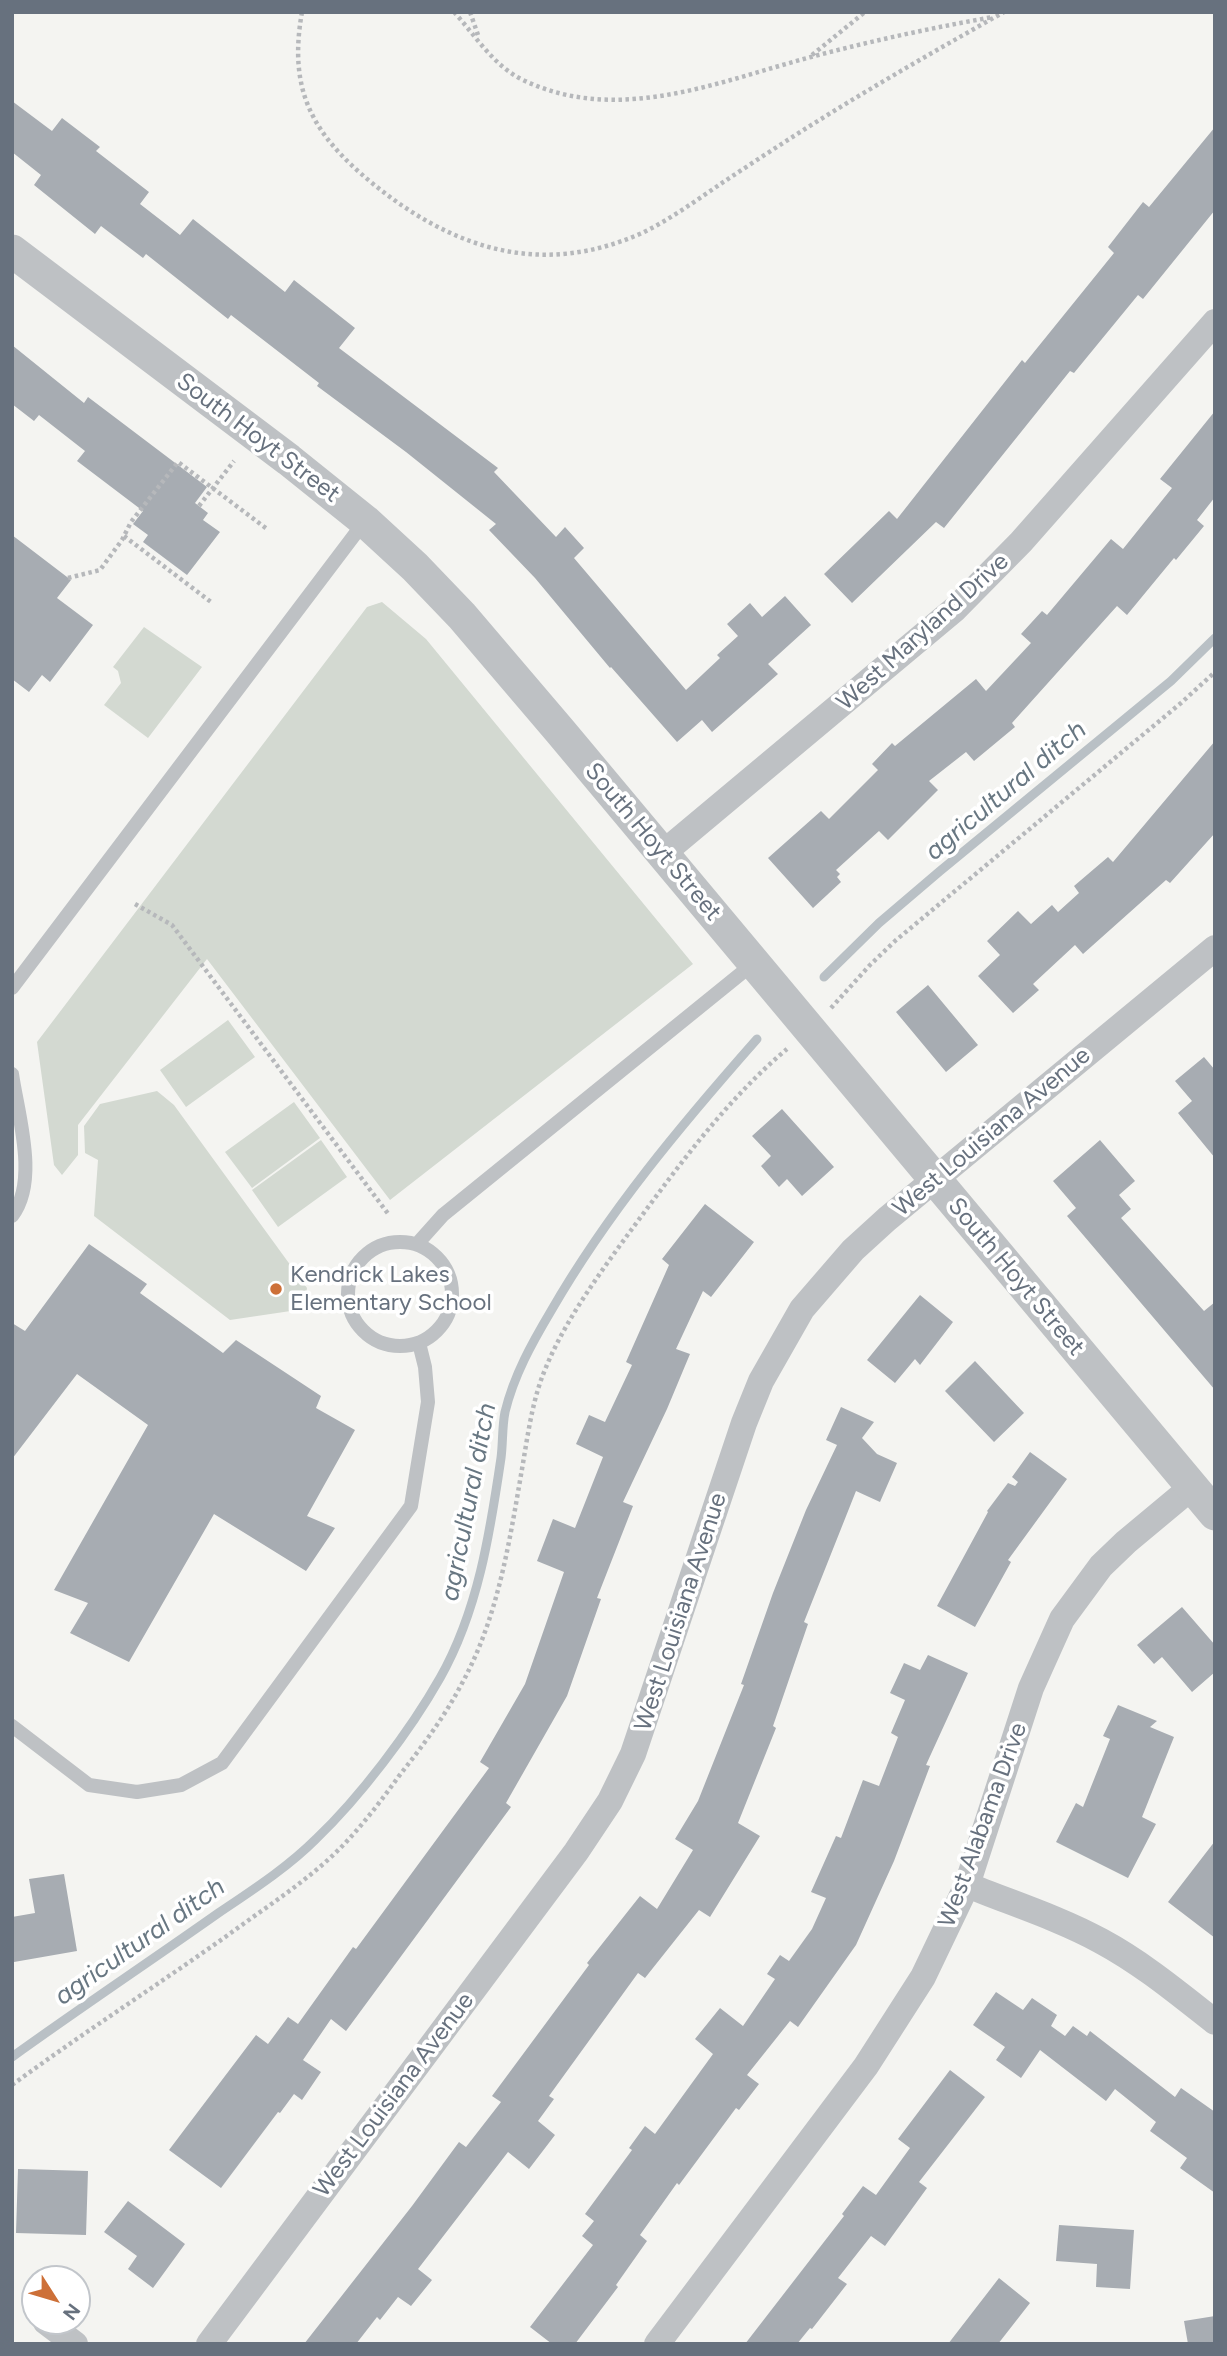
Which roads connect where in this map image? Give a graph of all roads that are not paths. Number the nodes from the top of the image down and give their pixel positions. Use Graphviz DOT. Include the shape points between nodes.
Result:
graph roads {
  1 [pos="12,251"];
  2 [pos="1215,322"];
  3 [pos="366,521"];
  4 [pos="662,854"];
  5 [pos="1214,952"];
  6 [pos="754,963"];
  7 [pos="12,988"];
  8 [pos="12,1074"];
  9 [pos="933,1179"];
  10 [pos="12,1216"];
  11 [pos="417,1244"];
  12 [pos="419,1343"];
  13 [pos="1192,1487"];
  14 [pos="1215,1514"];
  15 [pos="12,1726"];
  16 [pos="967,1885"];
  17 [pos="1215,2022"];
  18 [pos="209,2344"];
  19 [pos="657,2344"];
  1 -- 3 [label="street, South Hoyt Street"];
  2 -- 4 [label="street, West Maryland Drive" via="1021,542 955,609"];
  3 -- 4 [label="street, South Hoyt Street" via="462,616"];
  3 -- 7 [label="lane"];
  4 -- 6 [label="street, South Hoyt Street"];
  5 -- 9 [label="street, West Louisiana Avenue"];
  6 -- 9 [label="street, South Hoyt Street"];
  6 -- 11 [label="lane" via="443,1215"];
  8 -- 10 [label="lane" via="27,1173 20,1206"];
  9 -- 13 [label="street, South Hoyt Street"];
  9 -- 18 [label="street, West Louisiana Avenue" via="835,1270 802,1309 773,1357 744,1423 646,1719 610,1801"];
  11 -- 12 [label="lane" via="444,1264 453,1298 439,1330"];
  11 -- 12 [label="lane" via="392,1242 368,1252 356,1264 347,1297 360,1329 373,1340 390,1346"];
  12 -- 15 [label="lane" via="428,1402 411,1506 222,1763 181,1784 137,1792 89,1785"];
  13 -- 14 [label="street, South Hoyt Street"];
  13 -- 16 [label="street, West Alabama Drive" via="1101,1566 1062,1619 1031,1688"];
  16 -- 17 [label="street" via="1101,1941"];
  16 -- 19 [label="street, West Alabama Drive" via="900,2017"];
}
